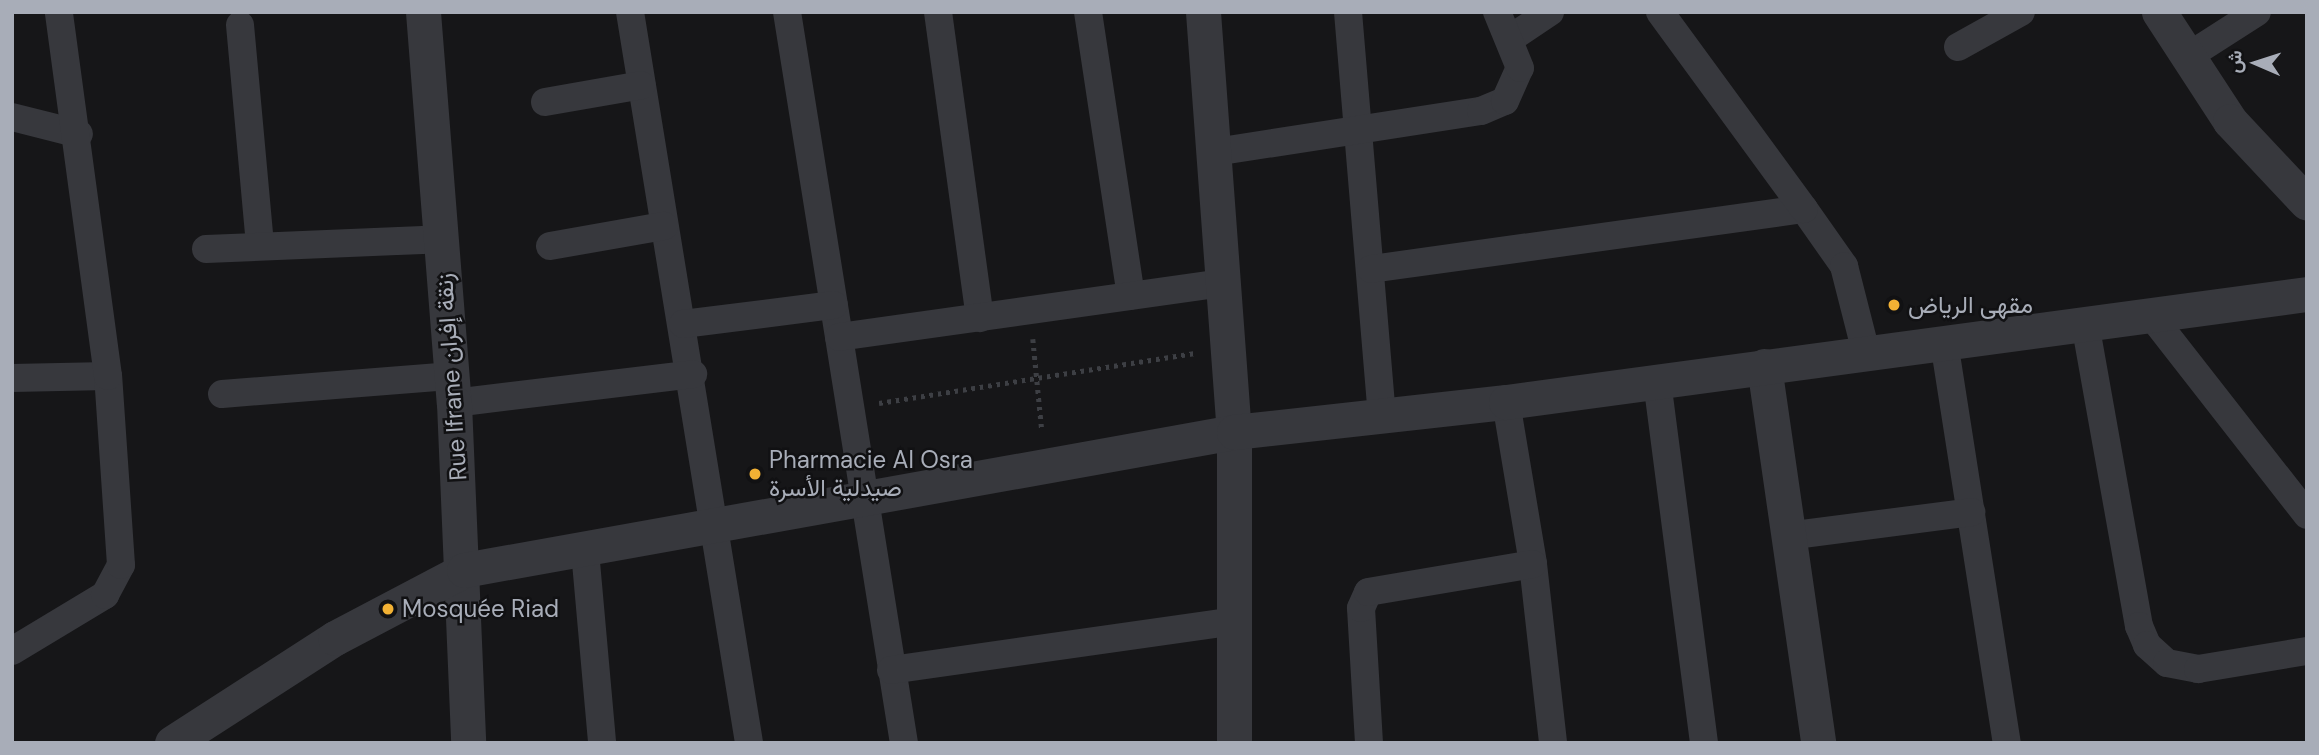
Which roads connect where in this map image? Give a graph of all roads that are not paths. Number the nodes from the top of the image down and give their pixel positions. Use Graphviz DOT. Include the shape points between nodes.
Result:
graph roads {
  1 [pos="59,12"];
  2 [pos="424,12"];
  3 [pos="631,12"];
  4 [pos="787,12"];
  5 [pos="938,12"];
  6 [pos="1088,12"];
  7 [pos="1203,12"];
  8 [pos="1348,12"];
  9 [pos="1497,12"];
  10 [pos="1550,12"];
  11 [pos="2021,12"];
  12 [pos="2159,12"];
  13 [pos="2257,12"];
  14 [pos="1665,14"];
  15 [pos="240,25"];
  16 [pos="1511,38"];
  17 [pos="1958,47"];
  18 [pos="2187,57"];
  19 [pos="642,85"];
  20 [pos="545,102"];
  21 [pos="12,117"];
  22 [pos="1358,132"];
  23 [pos="79,134"];
  24 [pos="1215,152"];
  25 [pos="2307,203"];
  26 [pos="1804,209"];
  27 [pos="664,226"];
  28 [pos="441,239"];
  29 [pos="260,246"];
  30 [pos="550,246"];
  31 [pos="206,248"];
  32 [pos="1371,269"];
  33 [pos="1225,283"];
  34 [pos="2307,294"];
  35 [pos="1131,296"];
  36 [pos="834,305"];
  37 [pos="2150,314"];
  38 [pos="980,318"];
  39 [pos="2085,323"];
  40 [pos="683,324"];
  41 [pos="839,337"];
  42 [pos="1944,342"];
  43 [pos="1866,352"];
  44 [pos="1764,366"];
  45 [pos="692,374"];
  46 [pos="108,376"];
  47 [pos="12,378"];
  48 [pos="1657,382"];
  49 [pos="453,390"];
  50 [pos="222,394"];
  51 [pos="1506,402"];
  52 [pos="1382,416"];
  53 [pos="1234,432"];
  54 [pos="868,498"];
  55 [pos="1970,512"];
  56 [pos="2307,515"];
  57 [pos="716,528"];
  58 [pos="1787,536"];
  59 [pos="585,551"];
  60 [pos="1533,564"];
  61 [pos="464,570"];
  62 [pos="1235,621"];
  63 [pos="12,651"];
  64 [pos="2307,652"];
  65 [pos="891,670"];
  66 [pos="172,743"];
  67 [pos="468,743"];
  68 [pos="602,743"];
  69 [pos="749,743"];
  70 [pos="904,743"];
  71 [pos="1234,743"];
  72 [pos="1369,743"];
  73 [pos="1553,743"];
  74 [pos="1704,743"];
  75 [pos="1818,743"];
  76 [pos="2007,743"];
  1 -- 23 [label="street"];
  2 -- 28 [label="street, Rue Ifrane زنقة إفران"];
  3 -- 19 [label="street"];
  4 -- 36 [label="street"];
  5 -- 38 [label="street"];
  6 -- 35 [label="street"];
  7 -- 24 [label="street"];
  8 -- 22 [label="street"];
  9 -- 16 [label="street"];
  10 -- 16 [label="street"];
  11 -- 17 [label="street"];
  12 -- 18 [label="street"];
  13 -- 18 [label="street"];
  14 -- 26 [label="street"];
  15 -- 29 [label="street"];
  16 -- 22 [label="street" via="1520,68 1505,101 1481,111"];
  18 -- 25 [label="street" via="2260,160"];
  19 -- 20 [label="street"];
  19 -- 27 [label="street"];
  21 -- 23 [label="street"];
  22 -- 24 [label="street"];
  22 -- 32 [label="street"];
  23 -- 46 [label="street"];
  24 -- 33 [label="street"];
  26 -- 32 [label="street"];
  26 -- 43 [label="street" via="1844,266"];
  27 -- 30 [label="street"];
  27 -- 40 [label="street"];
  28 -- 29 [label="street"];
  28 -- 49 [label="street, Rue Ifrane زنقة إفران"];
  29 -- 31 [label="street"];
  32 -- 52 [label="street"];
  33 -- 35 [label="street"];
  33 -- 53 [label="street"];
  34 -- 37 [label="street"];
  35 -- 38 [label="street"];
  36 -- 40 [label="street"];
  36 -- 41 [label="street"];
  37 -- 39 [label="street"];
  37 -- 56 [label="street"];
  38 -- 41 [label="street"];
  39 -- 42 [label="street"];
  39 -- 64 [label="street" via="2139,626 2147,645 2167,663 2197,669"];
  40 -- 45 [label="street"];
  41 -- 54 [label="street"];
  42 -- 43 [label="street"];
  42 -- 55 [label="street"];
  43 -- 44 [label="street"];
  44 -- 48 [label="street"];
  44 -- 58 [label="street"];
  45 -- 49 [label="street"];
  45 -- 57 [label="street"];
  46 -- 47 [label="street"];
  46 -- 63 [label="street" via="121,565 114,585"];
  48 -- 51 [label="street"];
  48 -- 74 [label="street"];
  49 -- 50 [label="street"];
  49 -- 61 [label="street, Rue Ifrane زنقة إفران"];
  51 -- 52 [label="street"];
  51 -- 60 [label="street"];
  52 -- 53 [label="street"];
  53 -- 54 [label="street"];
  53 -- 62 [label="street"];
  54 -- 57 [label="street"];
  54 -- 65 [label="street"];
  55 -- 58 [label="street"];
  55 -- 76 [label="street"];
  57 -- 59 [label="street"];
  57 -- 69 [label="street"];
  58 -- 75 [label="street"];
  59 -- 61 [label="street"];
  59 -- 68 [label="street"];
  60 -- 72 [label="street" via="1368,592 1361,608"];
  60 -- 73 [label="street"];
  61 -- 66 [label="street" via="335,638"];
  61 -- 67 [label="street, Rue Ifrane زنقة إفران"];
  62 -- 65 [label="street"];
  62 -- 71 [label="street"];
  65 -- 70 [label="street"];
}
